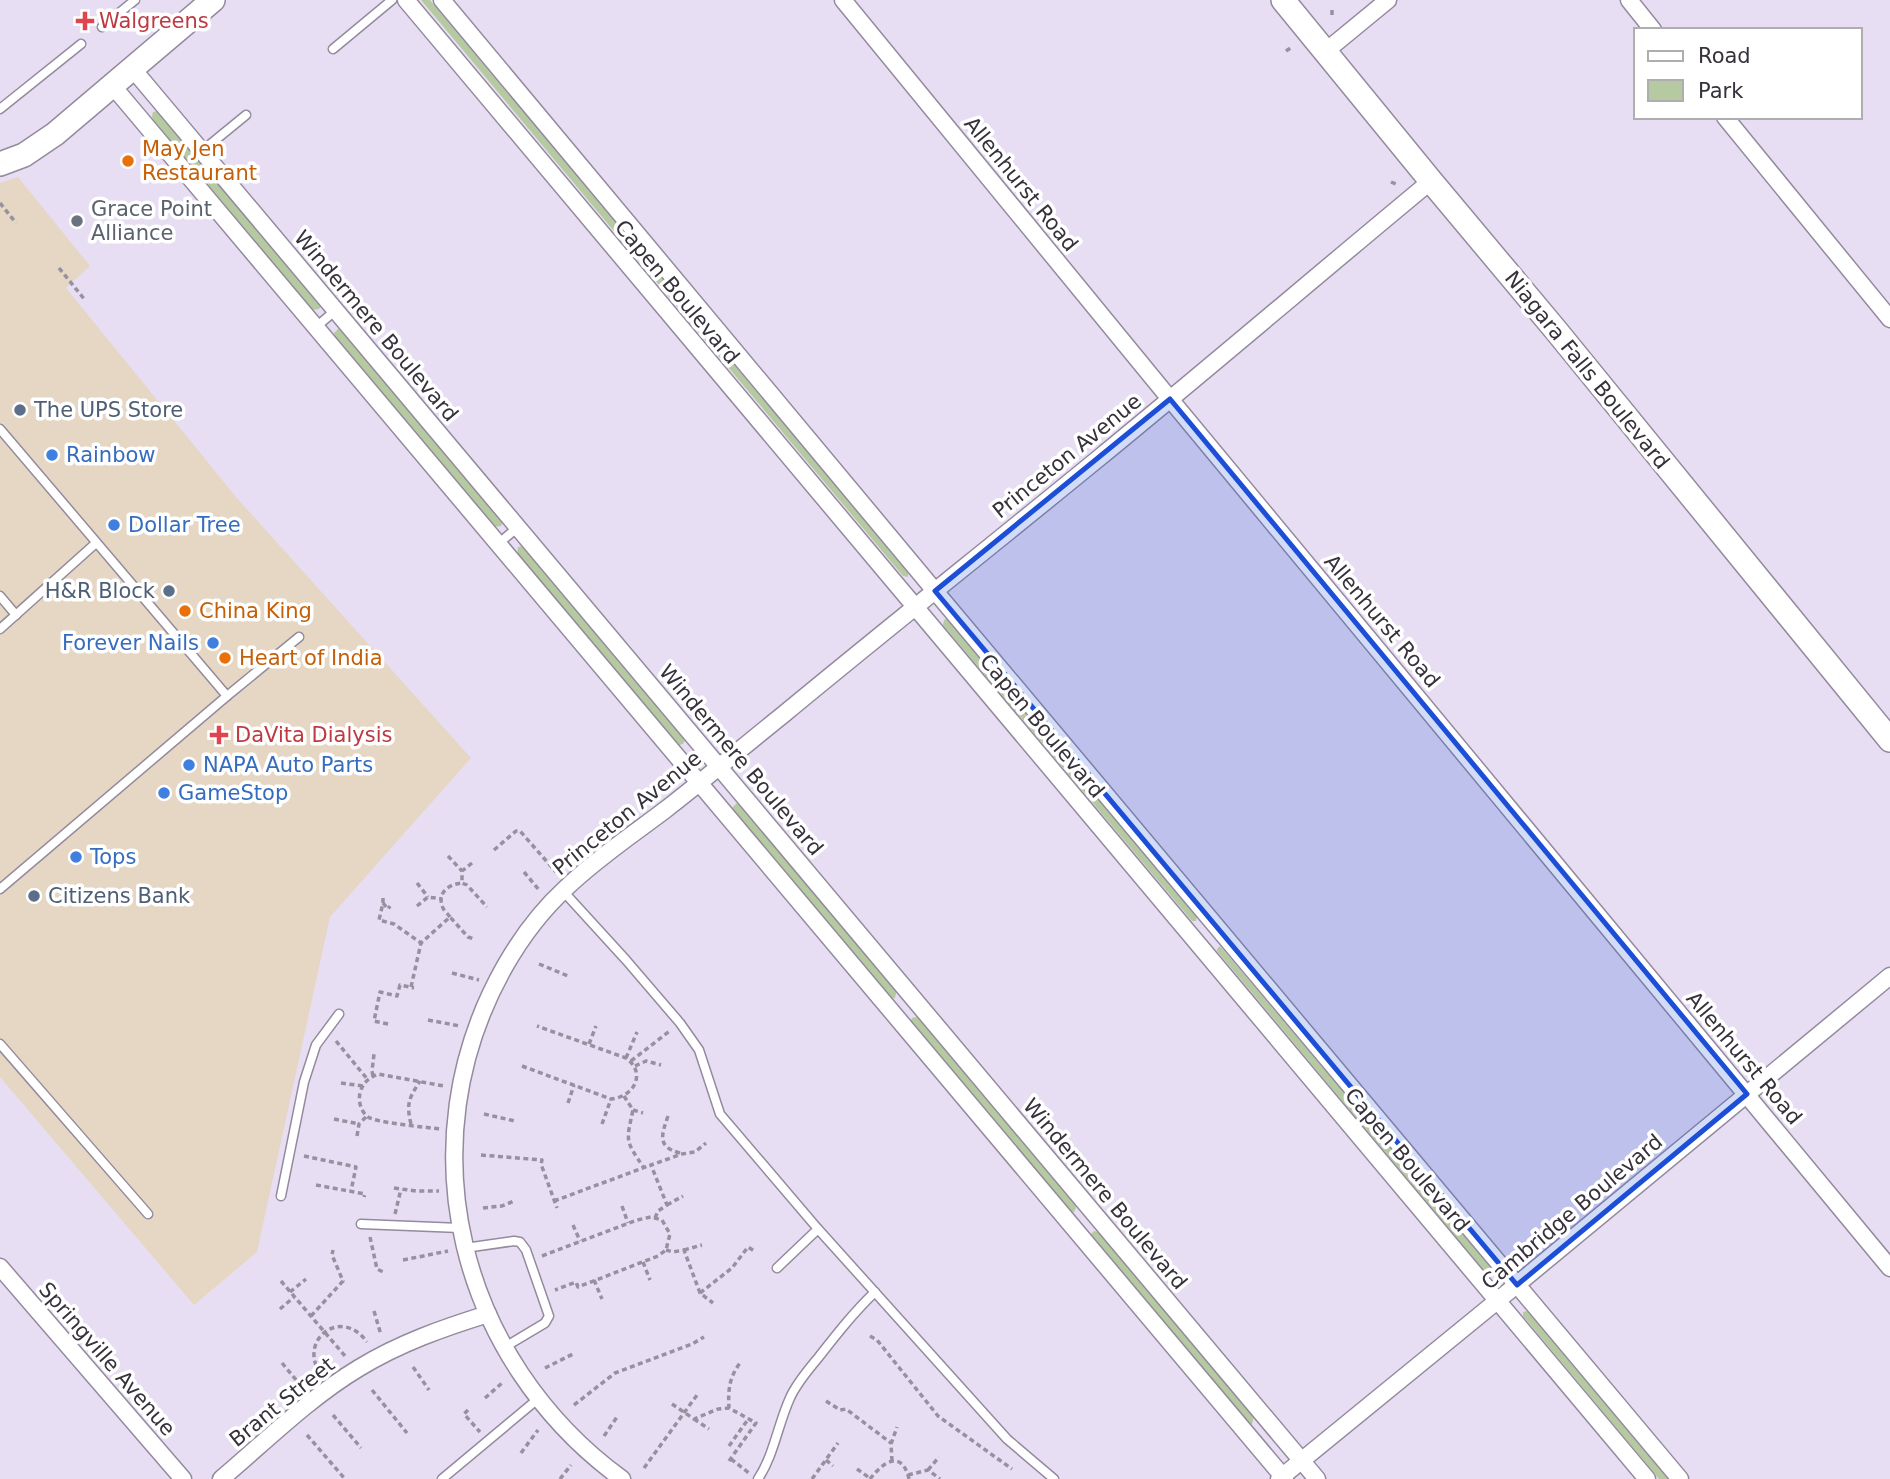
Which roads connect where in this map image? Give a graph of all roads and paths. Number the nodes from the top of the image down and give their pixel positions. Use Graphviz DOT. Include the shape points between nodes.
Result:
graph roads {
  1 [pos="135,0"];
  2 [pos="213,0"];
  3 [pos="392,0"];
  4 [pos="406,0"];
  5 [pos="442,0"];
  6 [pos="843,0"];
  7 [pos="1283,0"];
  8 [pos="1388,0"];
  9 [pos="1629,0"];
  10 [pos="102,27"];
  11 [pos="1651,28"];
  12 [pos="81,44"];
  13 [pos="1292,47"];
  14 [pos="333,49"];
  15 [pos="1286,51"];
  16 [pos="1326,51"];
  17 [pos="132,68"];
  18 [pos="112,85"];
  19 [pos="0,109"];
  20 [pos="246,115"];
  21 [pos="1727,119"];
  22 [pos="202,151"];
  23 [pos="0,164"];
  24 [pos="1431,181"];
  25 [pos="0,203"];
  26 [pos="16,223"];
  27 [pos="644,242"];
  28 [pos="622,259"];
  29 [pos="59,268"];
  30 [pos="85,300"];
  31 [pos="336,310"];
  32 [pos="1890,319"];
  33 [pos="316,327"];
  34 [pos="1170,400"];
  35 [pos="0,429"];
  36 [pos="518,527"];
  37 [pos="96,543"];
  38 [pos="498,544"];
  39 [pos="935,591"];
  40 [pos="0,596"];
  41 [pos="914,607"];
  42 [pos="16,615"];
  43 [pos="0,629"];
  44 [pos="299,637"];
  45 [pos="227,696"];
  46 [pos="1890,740"];
  47 [pos="719,766"];
  48 [pos="699,783"];
  49 [pos="494,850"];
  50 [pos="449,856"];
  51 [pos="472,863"];
  52 [pos="462,871"];
  53 [pos="524,872"];
  54 [pos="556,873"];
  55 [pos="416,883"];
  56 [pos="461,883"];
  57 [pos="0,889"];
  58 [pos="540,891"];
  59 [pos="563,891"];
  60 [pos="428,897"];
  61 [pos="442,899"];
  62 [pos="390,906"];
  63 [pos="417,906"];
  64 [pos="487,907"];
  65 [pos="450,918"];
  66 [pos="1217,928"];
  67 [pos="474,939"];
  68 [pos="421,943"];
  69 [pos="1198,945"];
  70 [pos="539,964"];
  71 [pos="452,973"];
  72 [pos="568,976"];
  73 [pos="1890,976"];
  74 [pos="480,980"];
  75 [pos="915,1000"];
  76 [pos="339,1013"];
  77 [pos="895,1016"];
  78 [pos="428,1020"];
  79 [pos="388,1024"];
  80 [pos="460,1026"];
  81 [pos="537,1026"];
  82 [pos="596,1027"];
  83 [pos="674,1028"];
  84 [pos="637,1032"];
  85 [pos="335,1040"];
  86 [pos="0,1044"];
  87 [pos="589,1044"];
  88 [pos="374,1054"];
  89 [pos="628,1059"];
  90 [pos="661,1065"];
  91 [pos="523,1066"];
  92 [pos="635,1066"];
  93 [pos="373,1076"];
  94 [pos="368,1080"];
  95 [pos="420,1082"];
  96 [pos="341,1083"];
  97 [pos="574,1085"];
  98 [pos="363,1086"];
  99 [pos="444,1086"];
  100 [pos="1747,1094"];
  101 [pos="624,1097"];
  102 [pos="611,1099"];
  103 [pos="568,1103"];
  104 [pos="633,1110"];
  105 [pos="643,1113"];
  106 [pos="484,1114"];
  107 [pos="367,1116"];
  108 [pos="668,1116"];
  109 [pos="334,1119"];
  110 [pos="514,1121"];
  111 [pos="359,1124"];
  112 [pos="602,1124"];
  113 [pos="411,1125"];
  114 [pos="439,1129"];
  115 [pos="357,1136"];
  116 [pos="706,1143"];
  117 [pos="682,1154"];
  118 [pos="481,1155"];
  119 [pos="304,1156"];
  120 [pos="651,1165"];
  121 [pos="643,1168"];
  122 [pos="316,1185"];
  123 [pos="394,1188"];
  124 [pos="401,1189"];
  125 [pos="351,1191"];
  126 [pos="439,1191"];
  127 [pos="281,1196"];
  128 [pos="683,1196"];
  129 [pos="364,1197"];
  130 [pos="554,1200"];
  131 [pos="514,1201"];
  132 [pos="667,1205"];
  133 [pos="622,1206"];
  134 [pos="483,1208"];
  135 [pos="557,1208"];
  136 [pos="1092,1211"];
  137 [pos="148,1214"];
  138 [pos="395,1217"];
  139 [pos="655,1218"];
  140 [pos="628,1223"];
  141 [pos="361,1224"];
  142 [pos="573,1224"];
  143 [pos="460,1228"];
  144 [pos="818,1228"];
  145 [pos="1073,1228"];
  146 [pos="370,1234"];
  147 [pos="580,1241"];
  148 [pos="702,1245"];
  149 [pos="465,1248"];
  150 [pos="333,1250"];
  151 [pos="666,1250"];
  152 [pos="684,1250"];
  153 [pos="448,1251"];
  154 [pos="756,1252"];
  155 [pos="542,1256"];
  156 [pos="404,1260"];
  157 [pos="643,1262"];
  158 [pos="0,1267"];
  159 [pos="1890,1268"];
  160 [pos="777,1269"];
  161 [pos="383,1272"];
  162 [pos="306,1279"];
  163 [pos="594,1280"];
  164 [pos="650,1280"];
  165 [pos="281,1281"];
  166 [pos="1517,1285"];
  167 [pos="555,1290"];
  168 [pos="290,1292"];
  169 [pos="875,1292"];
  170 [pos="700,1293"];
  171 [pos="295,1297"];
  172 [pos="602,1299"];
  173 [pos="1497,1301"];
  174 [pos="713,1303"];
  175 [pos="280,1309"];
  176 [pos="374,1311"];
  177 [pos="488,1314"];
  178 [pos="311,1316"];
  179 [pos="324,1332"];
  180 [pos="381,1335"];
  181 [pos="870,1336"];
  182 [pos="704,1337"];
  183 [pos="366,1342"];
  184 [pos="505,1347"];
  185 [pos="573,1354"];
  186 [pos="345,1356"];
  187 [pos="282,1363"];
  188 [pos="740,1363"];
  189 [pos="413,1367"];
  190 [pos="545,1368"];
  191 [pos="320,1373"];
  192 [pos="502,1383"];
  193 [pos="302,1387"];
  194 [pos="372,1390"];
  195 [pos="429,1390"];
  196 [pos="697,1395"];
  197 [pos="485,1398"];
  198 [pos="539,1398"];
  199 [pos="826,1401"];
  200 [pos="672,1404"];
  201 [pos="574,1405"];
  202 [pos="729,1408"];
  203 [pos="468,1410"];
  204 [pos="685,1412"];
  205 [pos="333,1415"];
  206 [pos="618,1417"];
  207 [pos="749,1418"];
  208 [pos="694,1419"];
  209 [pos="897,1427"];
  210 [pos="709,1429"];
  211 [pos="538,1430"];
  212 [pos="407,1433"];
  213 [pos="482,1434"];
  214 [pos="307,1435"];
  215 [pos="604,1436"];
  216 [pos="838,1443"];
  217 [pos="891,1443"];
  218 [pos="729,1446"];
  219 [pos="361,1448"];
  220 [pos="521,1453"];
  221 [pos="939,1457"];
  222 [pos="826,1460"];
  223 [pos="892,1461"];
  224 [pos="1301,1461"];
  225 [pos="571,1465"];
  226 [pos="833,1466"];
  227 [pos="644,1468"];
  228 [pos="857,1469"];
  229 [pos="1012,1469"];
  230 [pos="928,1470"];
  231 [pos="750,1473"];
  232 [pos="909,1477"];
  233 [pos="1282,1478"];
  234 [pos="183,1479"];
  235 [pos="221,1479"];
  236 [pos="345,1479"];
  237 [pos="442,1479"];
  238 [pos="560,1479"];
  239 [pos="622,1479"];
  240 [pos="758,1479"];
  241 [pos="812,1479"];
  242 [pos="871,1479"];
  243 [pos="940,1479"];
  244 [pos="1054,1479"];
  245 [pos="1317,1479"];
  246 [pos="1647,1479"];
  247 [pos="1680,1479"];
  1 -- 10 [label="lane"];
  2 -- 17 [label="main road"];
  3 -- 14 [label="lane"];
  4 -- 28 [label="street, Capen Boulevard"];
  5 -- 27 [label="street, Capen Boulevard"];
  6 -- 34 [label="street, Allenhurst Road"];
  7 -- 16 [label="main road, Niagara Falls Boulevard"];
  8 -- 16 [label="street"];
  9 -- 11 [label="street"];
  12 -- 19 [label="lane"];
  13 -- 15 [label="path"];
  16 -- 24 [label="main road, Niagara Falls Boulevard"];
  17 -- 18 [label="main road"];
  17 -- 22 [label="street, Windermere Boulevard"];
  18 -- 23 [label="main road" via="55,134 24,155"];
  18 -- 33 [label="street"];
  20 -- 22 [label="lane"];
  21 -- 32 [label="street"];
  22 -- 31 [label="street, Windermere Boulevard"];
  24 -- 34 [label="street, Princeton Avenue"];
  24 -- 46 [label="main road, Niagara Falls Boulevard"];
  25 -- 26 [label="path"];
  27 -- 28 [label="lane"];
  27 -- 39 [label="street, Capen Boulevard"];
  28 -- 41 [label="street, Capen Boulevard"];
  29 -- 30 [label="path"];
  31 -- 33 [label="lane"];
  31 -- 36 [label="street, Windermere Boulevard"];
  33 -- 38 [label="street"];
  34 -- 39 [label="street, Princeton Avenue"];
  34 -- 100 [label="street, Allenhurst Road"];
  35 -- 37 [label="lane"];
  36 -- 38 [label="lane"];
  36 -- 47 [label="street, Windermere Boulevard"];
  37 -- 42 [label="lane"];
  37 -- 45 [label="lane"];
  38 -- 48 [label="street"];
  39 -- 41 [label="street, Princeton Avenue"];
  39 -- 66 [label="street, Capen Boulevard"];
  40 -- 42 [label="lane"];
  41 -- 47 [label="street, Princeton Avenue"];
  41 -- 69 [label="street, Capen Boulevard"];
  42 -- 43 [label="lane"];
  44 -- 45 [label="lane"];
  45 -- 57 [label="lane"];
  47 -- 48 [label="street, Princeton Avenue"];
  47 -- 75 [label="street, Windermere Boulevard"];
  48 -- 59 [label="street, Princeton Avenue"];
  48 -- 77 [label="street"];
  49 -- 54 [label="path" via="520,831"];
  50 -- 52 [label="path"];
  51 -- 52 [label="path"];
  52 -- 56 [label="path"];
  53 -- 58 [label="path"];
  55 -- 60 [label="path"];
  56 -- 61 [label="path" via="448,887"];
  56 -- 64 [label="path"];
  59 -- 143 [label="street, Princeton Avenue" via="507,963 474,1033 456,1109 453,1148"];
  59 -- 144 [label="lane" via="680,1023 699,1050 720,1114"];
  60 -- 61 [label="path"];
  60 -- 63 [label="path"];
  61 -- 65 [label="path"];
  62 -- 68 [label="path" via="388,909 383,901 379,920 394,923"];
  65 -- 67 [label="path"];
  65 -- 68 [label="path"];
  66 -- 69 [label="lane"];
  66 -- 166 [label="street, Capen Boulevard"];
  68 -- 79 [label="path" via="412,988 400,985 397,996 380,992 374,1021"];
  69 -- 173 [label="street, Capen Boulevard"];
  70 -- 72 [label="path"];
  71 -- 74 [label="path"];
  73 -- 100 [label="street, Cambridge Boulevard"];
  75 -- 77 [label="lane"];
  75 -- 136 [label="street, Windermere Boulevard"];
  76 -- 127 [label="lane" via="316,1045 304,1082"];
  77 -- 145 [label="street"];
  78 -- 80 [label="path"];
  81 -- 87 [label="path"];
  82 -- 87 [label="path"];
  83 -- 89 [label="path"];
  84 -- 89 [label="path"];
  85 -- 94 [label="path"];
  86 -- 137 [label="lane"];
  87 -- 89 [label="path"];
  88 -- 93 [label="path"];
  89 -- 92 [label="path"];
  90 -- 92 [label="path" via="646,1061"];
  91 -- 97 [label="path"];
  92 -- 101 [label="path" via="635,1084"];
  93 -- 94 [label="path"];
  93 -- 95 [label="path"];
  94 -- 98 [label="path"];
  95 -- 99 [label="path"];
  95 -- 113 [label="path" via="409,1101"];
  96 -- 98 [label="path"];
  97 -- 102 [label="path"];
  97 -- 103 [label="path"];
  98 -- 107 [label="path" via="359,1098"];
  100 -- 159 [label="street, Allenhurst Road"];
  100 -- 166 [label="street, Cambridge Boulevard"];
  101 -- 102 [label="path"];
  101 -- 104 [label="path"];
  102 -- 112 [label="path"];
  104 -- 105 [label="path"];
  104 -- 121 [label="path" via="628,1144"];
  106 -- 110 [label="path"];
  107 -- 111 [label="path"];
  107 -- 113 [label="path"];
  108 -- 117 [label="path" via="662,1140"];
  109 -- 111 [label="path"];
  111 -- 115 [label="path"];
  113 -- 114 [label="path"];
  116 -- 117 [label="path" via="695,1152"];
  117 -- 120 [label="path"];
  118 -- 130 [label="path" via="542,1160"];
  119 -- 125 [label="path" via="356,1167"];
  120 -- 121 [label="path"];
  120 -- 132 [label="path"];
  121 -- 130 [label="path"];
  122 -- 125 [label="path"];
  123 -- 124 [label="path"];
  124 -- 126 [label="path"];
  124 -- 138 [label="path"];
  125 -- 129 [label="path"];
  128 -- 132 [label="path"];
  130 -- 135 [label="path"];
  131 -- 134 [label="path"];
  132 -- 139 [label="path"];
  133 -- 140 [label="path"];
  136 -- 145 [label="lane"];
  136 -- 224 [label="street, Windermere Boulevard"];
  139 -- 140 [label="path"];
  139 -- 151 [label="path" via="662,1220 670,1234"];
  140 -- 147 [label="path"];
  141 -- 143 [label="lane"];
  142 -- 147 [label="path"];
  143 -- 149 [label="street, Princeton Avenue"];
  144 -- 160 [label="lane"];
  144 -- 169 [label="lane"];
  145 -- 233 [label="street"];
  146 -- 161 [label="path" via="377,1269"];
  147 -- 155 [label="path"];
  148 -- 152 [label="path"];
  149 -- 177 [label="street, Princeton Avenue"];
  149 -- 184 [label="lane" via="514,1241 526,1250 549,1316"];
  150 -- 178 [label="path" via="343,1281"];
  151 -- 152 [label="path"];
  151 -- 157 [label="path"];
  152 -- 170 [label="path"];
  153 -- 156 [label="path"];
  154 -- 170 [label="path" via="748,1247 732,1268"];
  157 -- 163 [label="path"];
  157 -- 164 [label="path"];
  158 -- 234 [label="street, Springville Avenue"];
  162 -- 168 [label="path"];
  163 -- 167 [label="path"];
  163 -- 172 [label="path"];
  165 -- 168 [label="path"];
  166 -- 173 [label="street, Cambridge Boulevard"];
  166 -- 247 [label="street, Capen Boulevard"];
  168 -- 171 [label="path"];
  169 -- 240 [label="lane" via="790,1396"];
  169 -- 244 [label="lane" via="1007,1439"];
  170 -- 174 [label="path"];
  171 -- 175 [label="path"];
  171 -- 178 [label="path"];
  173 -- 224 [label="street, Cambridge Boulevard"];
  173 -- 246 [label="street, Capen Boulevard"];
  176 -- 180 [label="path"];
  177 -- 184 [label="street, Princeton Avenue"];
  177 -- 235 [label="street, Brant Street" via="411,1341 359,1368 320,1394"];
  178 -- 179 [label="path"];
  179 -- 183 [label="path" via="346,1326"];
  179 -- 186 [label="path"];
  179 -- 191 [label="path" via="313,1355"];
  181 -- 229 [label="path" via="938,1416"];
  182 -- 201 [label="path" via="614,1373"];
  184 -- 198 [label="street, Princeton Avenue"];
  185 -- 190 [label="path"];
  187 -- 193 [label="path"];
  188 -- 202 [label="path" via="729,1386"];
  189 -- 195 [label="path"];
  192 -- 197 [label="path"];
  194 -- 212 [label="path"];
  196 -- 204 [label="path"];
  198 -- 237 [label="lane"];
  198 -- 239 [label="street, Princeton Avenue" via="575,1440"];
  199 -- 217 [label="path" via="846,1409"];
  200 -- 204 [label="path"];
  202 -- 207 [label="path"];
  202 -- 208 [label="path"];
  203 -- 213 [label="path" via="464,1414"];
  204 -- 208 [label="path"];
  204 -- 227 [label="path"];
  205 -- 219 [label="path"];
  206 -- 215 [label="path"];
  207 -- 218 [label="path"];
  207 -- 231 [label="path" via="756,1423 730,1460"];
  208 -- 210 [label="path"];
  209 -- 217 [label="path"];
  211 -- 220 [label="path"];
  214 -- 236 [label="path"];
  216 -- 222 [label="path"];
  217 -- 223 [label="path"];
  221 -- 230 [label="path"];
  222 -- 226 [label="path"];
  222 -- 241 [label="path"];
  223 -- 232 [label="path" via="900,1463"];
  223 -- 242 [label="path" via="885,1462"];
  224 -- 233 [label="street, Cambridge Boulevard"];
  224 -- 245 [label="street, Windermere Boulevard"];
  225 -- 238 [label="path"];
  228 -- 242 [label="path"];
  230 -- 232 [label="path"];
  230 -- 243 [label="path"];
}
